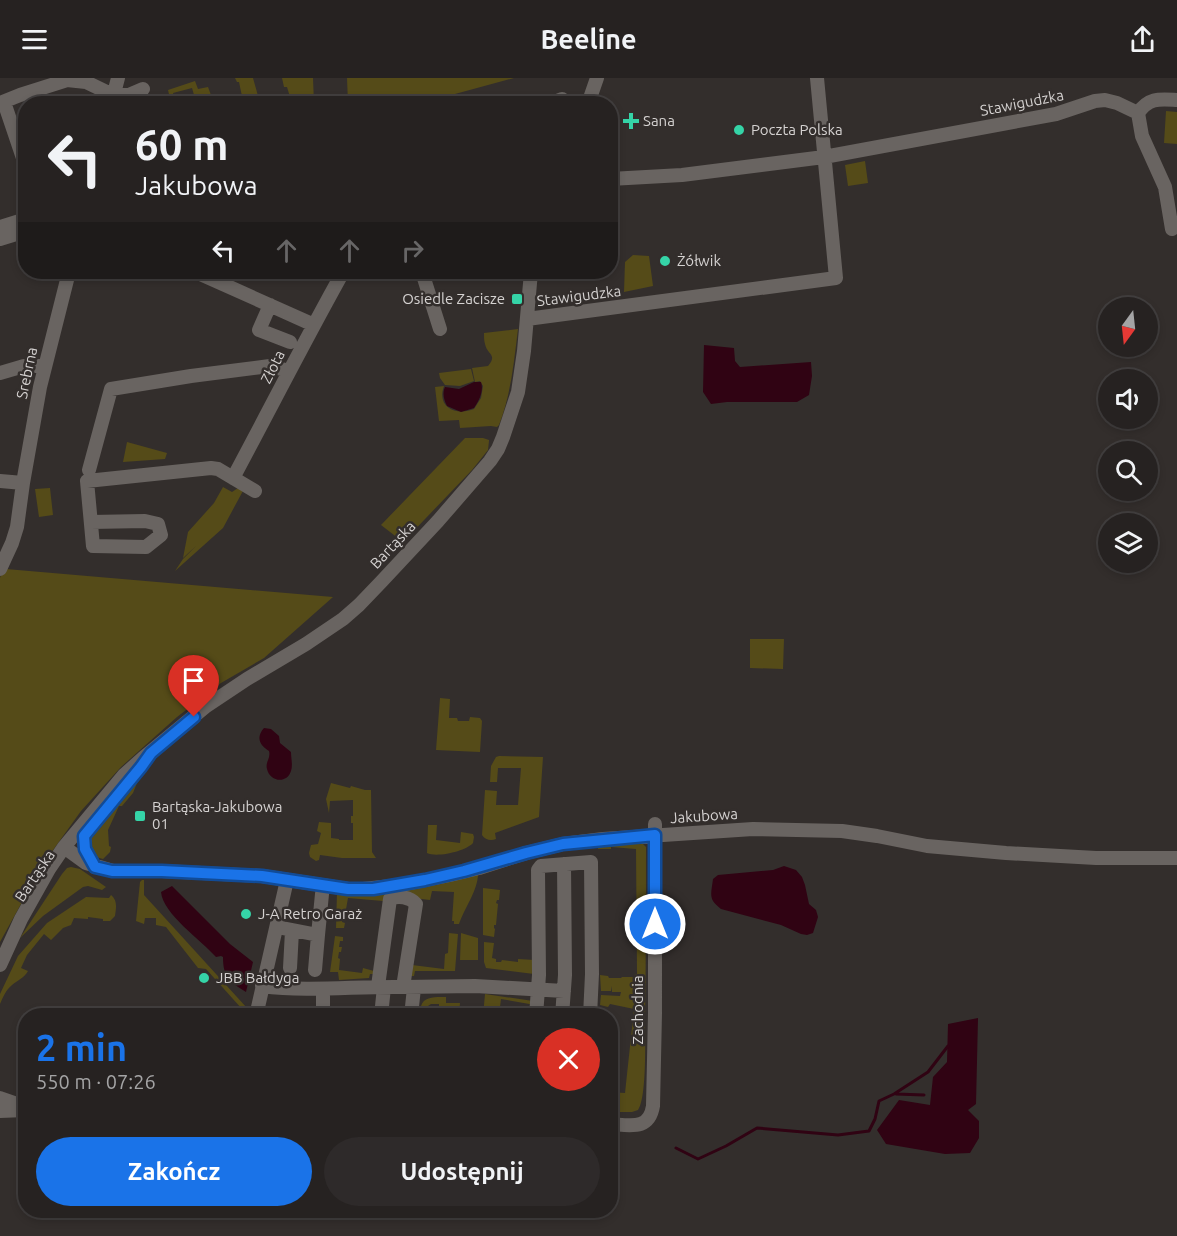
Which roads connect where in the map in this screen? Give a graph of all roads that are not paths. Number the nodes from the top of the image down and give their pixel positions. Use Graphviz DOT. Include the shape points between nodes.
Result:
graph roads {
  1 [pos="117,78"];
  2 [pos="597,78"];
  3 [pos="817,78"];
  4 [pos="142,89"];
  5 [pos="107,96"];
  6 [pos="113,96"];
  7 [pos="125,96"];
  8 [pos="591,96"];
  9 [pos="1177,100"];
  10 [pos="2,102"];
  11 [pos="1138,112"];
  12 [pos="18,145"];
  13 [pos="824,157"];
  14 [pos="618,179"];
  15 [pos="18,221"];
  16 [pos="0,227"];
  17 [pos="1172,229"];
  18 [pos="18,233"];
  19 [pos="0,239"];
  20 [pos="67,279"];
  21 [pos="212,279"];
  22 [pos="340,279"];
  23 [pos="424,279"];
  24 [pos="530,279"];
  25 [pos="270,305"];
  26 [pos="527,319"];
  27 [pos="314,325"];
  28 [pos="440,329"];
  29 [pos="290,342"];
  30 [pos="45,366"];
  31 [pos="289,371"];
  32 [pos="0,373"];
  33 [pos="89,470"];
  34 [pos="233,478"];
  35 [pos="0,481"];
  36 [pos="23,483"];
  37 [pos="255,490"];
  38 [pos="91,522"];
  39 [pos="0,569"];
  40 [pos="151,753"];
  41 [pos="655,830"];
  42 [pos="84,836"];
  43 [pos="591,841"];
  44 [pos="68,850"];
  45 [pos="1177,858"];
  46 [pos="591,862"];
  47 [pos="564,864"];
  48 [pos="95,867"];
  49 [pos="287,880"];
  50 [pos="322,894"];
  51 [pos="277,927"];
  52 [pos="292,931"];
  53 [pos="318,935"];
  54 [pos="0,965"];
  55 [pos="290,968"];
  56 [pos="315,970"];
  57 [pos="262,986"];
  58 [pos="381,986"];
  59 [pos="408,988"];
  60 [pos="323,989"];
  61 [pos="538,990"];
  62 [pos="564,991"];
  63 [pos="258,1008"];
  64 [pos="323,1008"];
  65 [pos="381,1008"];
  66 [pos="410,1008"];
  67 [pos="537,1008"];
  68 [pos="563,1008"];
  69 [pos="590,1008"];
  70 [pos="0,1098"];
  71 [pos="18,1105"];
  72 [pos="18,1109"];
  73 [pos="0,1111"];
  74 [pos="618,1124"];
  1 -- 6 [label="street"];
  2 -- 8 [label="street"];
  3 -- 13 [label="street"];
  4 -- 7 [label="street"];
  5 -- 10 [label="street" via="86,82 67,80"];
  9 -- 11 [label="street" via="1155,99"];
  10 -- 12 [label="street"];
  11 -- 13 [label="street, Stawigudzka" via="1106,100 1095,101 1056,114"];
  11 -- 17 [label="street" via="1142,136 1165,187"];
  13 -- 14 [label="street, Stawigudzka" via="682,175"];
  13 -- 26 [label="street, Stawigudzka" via="836,278"];
  15 -- 16 [label="street"];
  18 -- 19 [label="street"];
  20 -- 30 [label="street, Srebrna"];
  21 -- 25 [label="street"];
  22 -- 27 [label="street, Złota"];
  23 -- 28 [label="street"];
  24 -- 26 [label="street, Bartąska"];
  25 -- 27 [label="street"];
  25 -- 29 [label="street" via="259,330"];
  26 -- 40 [label="street, Bartąska" via="518,393 490,461 343,619 211,703"];
  27 -- 31 [label="street, Złota"];
  30 -- 32 [label="street" via="24,366"];
  30 -- 36 [label="street, Srebrna"];
  31 -- 33 [label="street" via="273,366 111,389"];
  31 -- 34 [label="street, Złota"];
  34 -- 37 [label="street"];
  34 -- 38 [label="street" via="211,468 87,481"];
  35 -- 36 [label="street"];
  36 -- 39 [label="street, Srebrna" via="17,527"];
  38 -- 38 [label="street" via="93,546 146,547 161,535 158,524 146,521"];
  40 -- 42 [label="street, Bartąska"];
  40 -- 44 [label="street, Bartąska" via="124,775"];
  41 -- 43 [label="street, Jakubowa"];
  41 -- 45 [label="street, Jakubowa" via="842,831 927,846 1006,853"];
  41 -- 74 [label="street, Zachodnia" via="654,1106 651,1116 641,1124"];
  42 -- 44 [label="street, Bartąska"];
  42 -- 48 [label="street" via="85,849"];
  43 -- 46 [label="street"];
  43 -- 49 [label="street, Jakubowa" via="544,848 479,868 373,889"];
  44 -- 48 [label="street, Jakubowa"];
  44 -- 54 [label="street, Bartąska"];
  46 -- 47 [label="street"];
  46 -- 69 [label="street"];
  47 -- 61 [label="street" via="541,866 538,870"];
  47 -- 62 [label="street"];
  48 -- 49 [label="street, Jakubowa"];
  49 -- 51 [label="street"];
  50 -- 53 [label="street"];
  51 -- 52 [label="street"];
  51 -- 57 [label="street"];
  52 -- 53 [label="street"];
  52 -- 55 [label="street"];
  53 -- 56 [label="street"];
  57 -- 60 [label="street"];
  57 -- 63 [label="street"];
  58 -- 59 [label="street"];
  58 -- 59 [label="street" via="390,899 396,897 416,904"];
  58 -- 60 [label="street"];
  58 -- 65 [label="street"];
  59 -- 61 [label="street" via="475,986"];
  59 -- 66 [label="street"];
  60 -- 64 [label="street"];
  61 -- 62 [label="street"];
  61 -- 67 [label="street"];
  62 -- 68 [label="street"];
  70 -- 71 [label="street"];
  72 -- 73 [label="street"];
}
